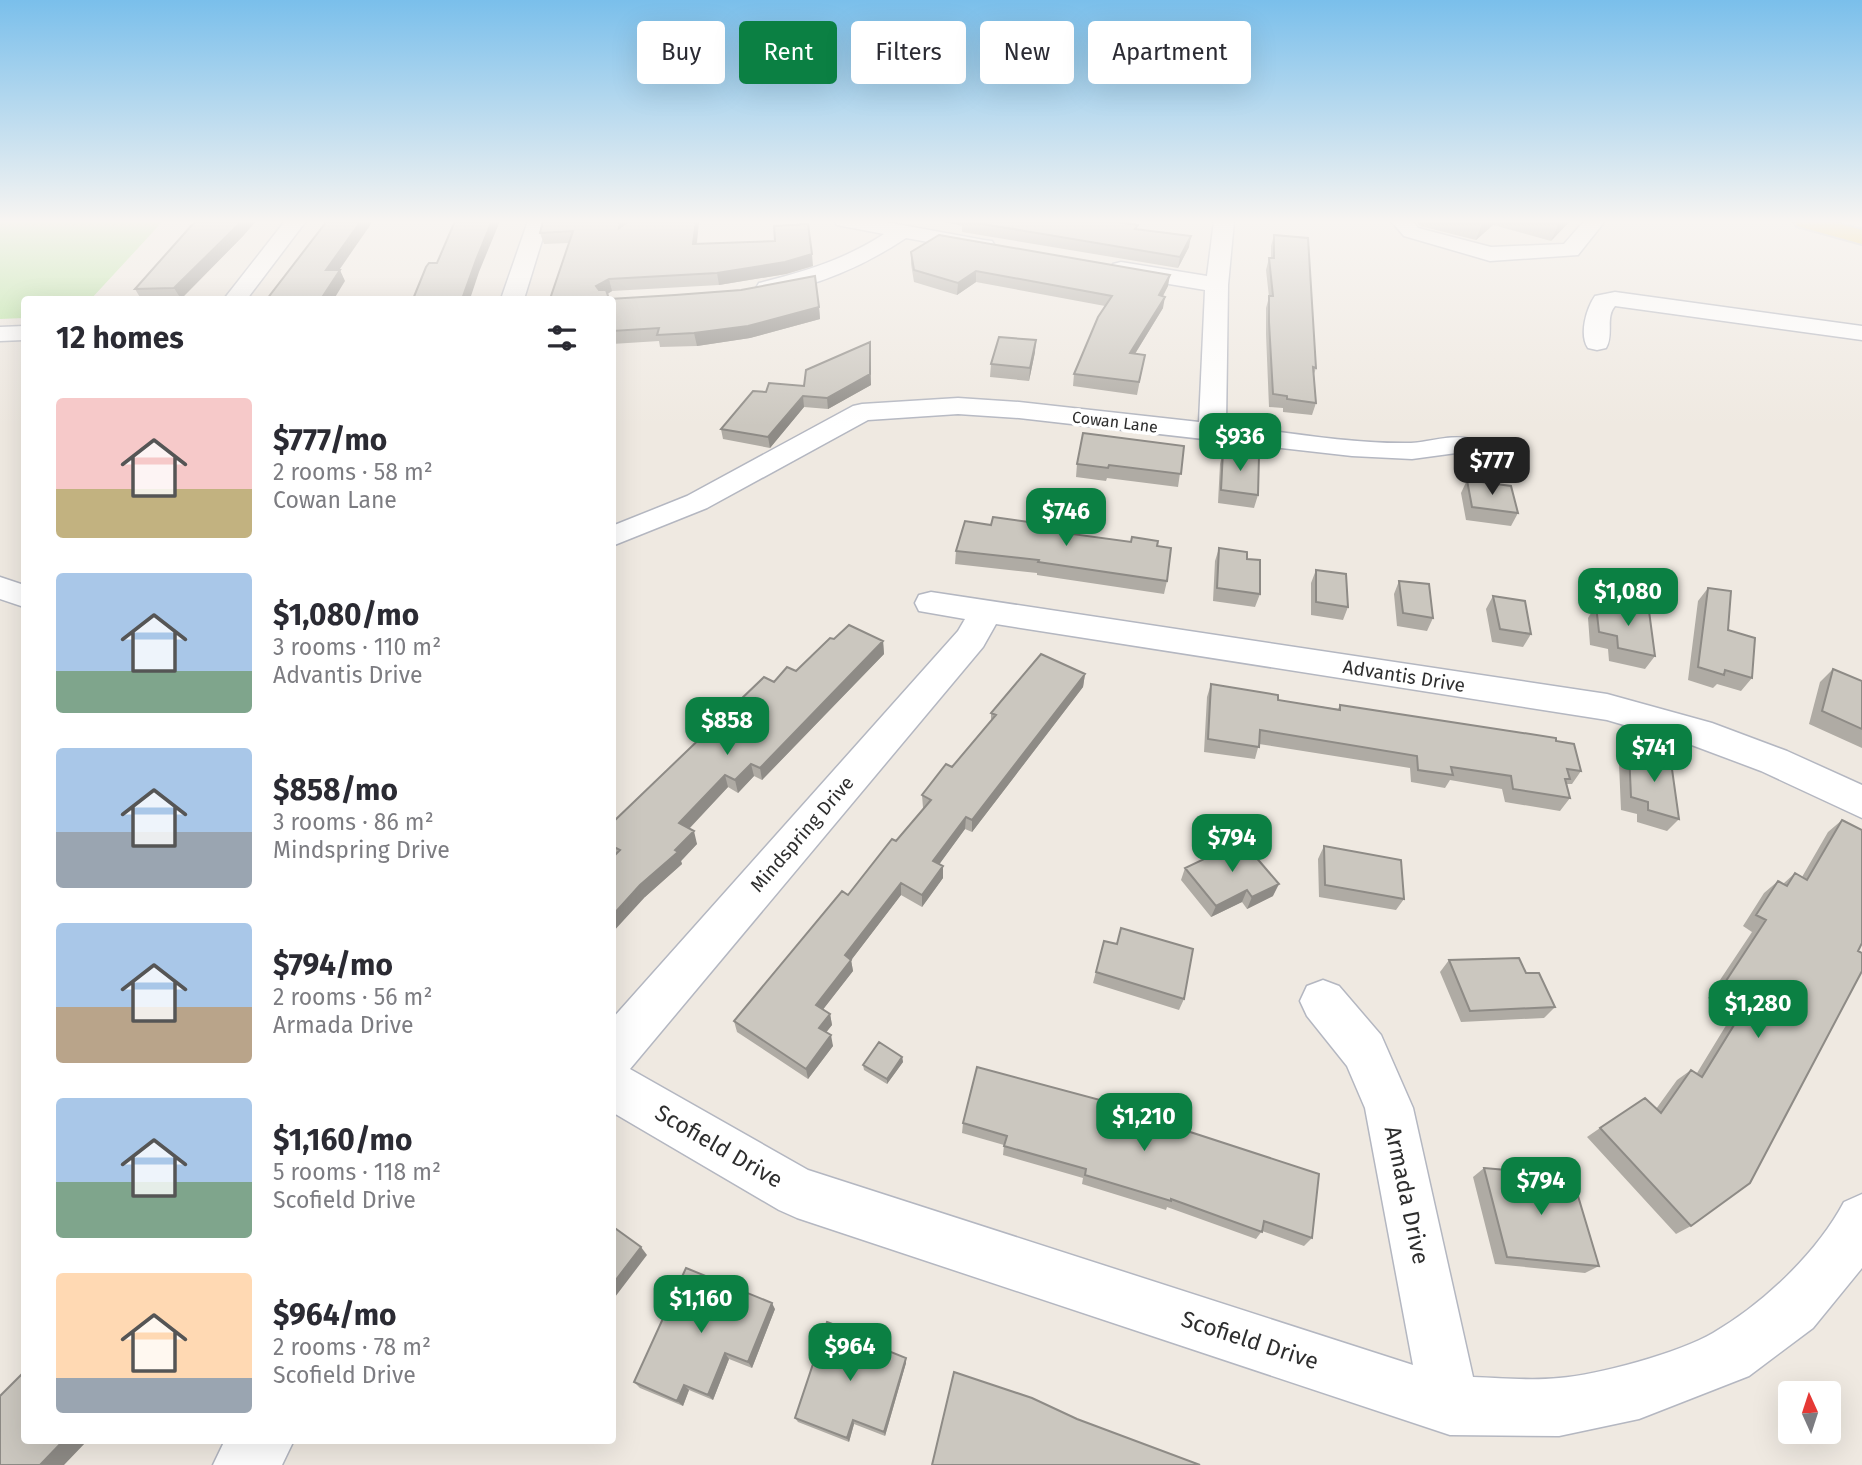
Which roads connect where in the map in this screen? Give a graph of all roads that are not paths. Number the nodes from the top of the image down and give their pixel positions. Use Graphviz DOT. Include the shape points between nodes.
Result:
graph roads {
  1 [pos="754,289"];
  2 [pos="1217,289"];
  3 [pos="742,292"];
  4 [pos="21,333"];
  5 [pos="1862,333"];
  6 [pos="0,334"];
  7 [pos="1597,342"];
  8 [pos="1212,434"];
  9 [pos="1461,445"];
  10 [pos="616,535"];
  11 [pos="0,589"];
  12 [pos="21,595"];
  13 [pos="931,603"];
  14 [pos="986,612"];
  15 [pos="1862,802"];
  16 [pos="1323,1001"];
  17 [pos="616,1049"];
  18 [pos="616,1086"];
  19 [pos="1862,1220"];
  20 [pos="1450,1406"];
  21 [pos="261,1444"];
  22 [pos="243,1465"];
  1 -- 3 [label="street"];
  2 -- 8 [label="street"];
  4 -- 6 [label="street"];
  5 -- 7 [label="street" via="1615,299 1603,301 1599,307"];
  8 -- 9 [label="street, Cowan Lane" via="1352,449 1412,451"];
  8 -- 10 [label="street, Cowan Lane" via="958,406 862,412 697,502"];
  11 -- 12 [label="street"];
  13 -- 14 [label="street, Advantis Drive"];
  14 -- 15 [label="street, Advantis Drive" via="1607,707 1712,737"];
  14 -- 17 [label="street, Mindspring Drive" via="971,639"];
  16 -- 20 [label="street, Armada Drive" via="1364,1051 1389,1108"];
  18 -- 20 [label="street, Scofield Drive" via="797,1192"];
  19 -- 20 [label="street, Scofield Drive" via="1853,1238 1794,1309 1728,1356 1639,1390 1559,1406"];
  21 -- 22 [label="street"];
}
